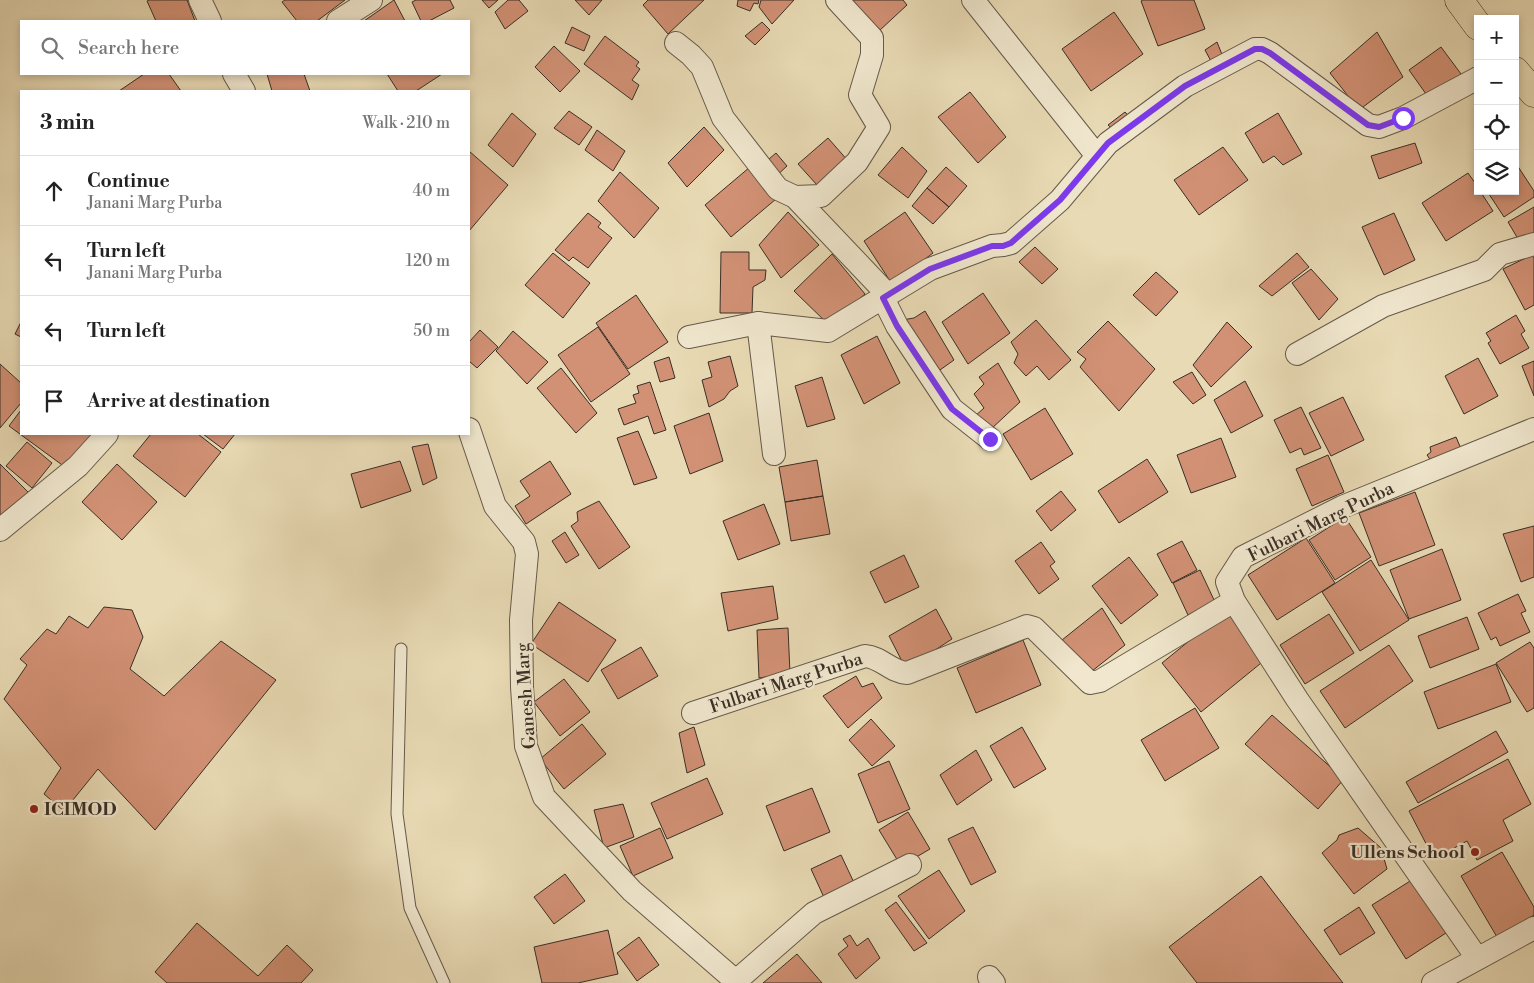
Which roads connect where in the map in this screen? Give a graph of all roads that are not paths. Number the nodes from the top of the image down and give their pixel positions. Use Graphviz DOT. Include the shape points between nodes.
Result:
graph roads {
  1 [pos="200,0"];
  2 [pos="371,0"];
  3 [pos="838,0"];
  4 [pos="973,0"];
  5 [pos="1458,0"];
  6 [pos="210,20"];
  7 [pos="340,20"];
  8 [pos="1474,21"];
  9 [pos="676,44"];
  10 [pos="1519,76"];
  11 [pos="1474,80"];
  12 [pos="1534,93"];
  13 [pos="1097,156"];
  14 [pos="795,197"];
  15 [pos="1534,244"];
  16 [pos="885,297"];
  17 [pos="758,324"];
  18 [pos="689,336"];
  19 [pos="1297,354"];
  20 [pos="1534,429"];
  21 [pos="470,432"];
  22 [pos="106,435"];
  23 [pos="990,439"];
  24 [pos="774,454"];
  25 [pos="0,530"];
  26 [pos="1234,601"];
  27 [pos="401,649"];
  28 [pos="693,714"];
  29 [pos="910,865"];
  30 [pos="1534,928"];
  31 [pos="1477,958"];
  32 [pos="737,982"];
  33 [pos="444,983"];
  34 [pos="1434,983"];
  1 -- 6 [label="street"];
  2 -- 7 [label="street"];
  3 -- 14 [label="street" via="872,38 872,55 860,95 879,127 857,162 820,196"];
  4 -- 13 [label="street"];
  5 -- 8 [label="main road"];
  9 -- 14 [label="street" via="702,67 723,118 778,189"];
  10 -- 12 [label="main road"];
  11 -- 13 [label="street" via="1403,118 1379,127 1368,125 1270,53 1255,49 1185,86 1108,143"];
  13 -- 16 [label="street" via="1060,200 1011,243 992,246 930,269"];
  14 -- 16 [label="street"];
  15 -- 19 [label="street" via="1500,254 1484,270 1383,306"];
  16 -- 17 [label="street" via="828,331"];
  16 -- 23 [label="street" via="897,326 952,409"];
  17 -- 18 [label="street"];
  17 -- 24 [label="street"];
  20 -- 26 [label="street, Fulbari Marg Purba" via="1342,508 1244,557 1227,582"];
  21 -- 32 [label="street, Ganesh Marg" via="495,506 524,542 527,554 521,620 526,746 544,797 632,891"];
  22 -- 25 [label="street" via="78,466"];
  26 -- 28 [label="street, Fulbari Marg Purba" via="1100,681 1090,683 1034,628 1027,626 907,673 873,656 865,656"];
  26 -- 31 [label="street" via="1297,698"];
  27 -- 33 [label="lane" via="397,814 410,908"];
  29 -- 32 [label="street" via="814,913"];
  30 -- 31 [label="street"];
  31 -- 34 [label="street"];
}
